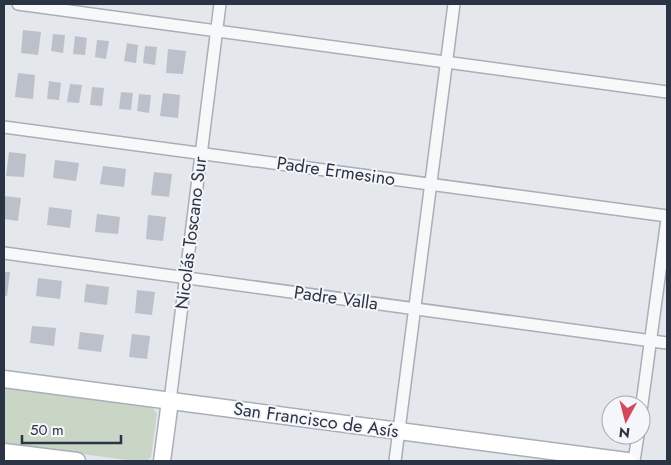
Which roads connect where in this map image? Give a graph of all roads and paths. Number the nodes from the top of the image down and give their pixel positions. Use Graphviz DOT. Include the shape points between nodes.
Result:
graph roads {
  1 [pos="18,4"];
  2 [pos="220,4"];
  3 [pos="454,4"];
  4 [pos="216,31"];
  5 [pos="446,62"];
  6 [pos="667,92"];
  7 [pos="4,127"];
  8 [pos="201,153"];
  9 [pos="431,184"];
  10 [pos="667,218"];
  11 [pos="4,253"];
  12 [pos="185,278"];
  13 [pos="414,309"];
  14 [pos="650,341"];
  15 [pos="667,343"];
  16 [pos="4,379"];
  17 [pos="643,395"];
  18 [pos="170,401"];
  19 [pos="399,431"];
  20 [pos="636,445"];
  21 [pos="4,452"];
  22 [pos="77,461"];
  23 [pos="162,461"];
  24 [pos="395,461"];
  25 [pos="628,461"];
  26 [pos="634,461"];
  1 -- 4 [label="street"];
  2 -- 4 [label="street, Nicolás Toscano Sur"];
  3 -- 5 [label="street"];
  4 -- 5 [label="street"];
  4 -- 8 [label="street, Nicolás Toscano Sur"];
  5 -- 6 [label="street"];
  5 -- 9 [label="street"];
  7 -- 8 [label="street, Padre Ermesino"];
  8 -- 9 [label="street, Padre Ermesino"];
  8 -- 12 [label="street, Nicolás Toscano Sur"];
  9 -- 10 [label="street, Padre Ermesino"];
  9 -- 13 [label="street"];
  10 -- 14 [label="street"];
  11 -- 12 [label="street, Padre Valla"];
  12 -- 13 [label="street, Padre Valla"];
  12 -- 18 [label="street, Nicolás Toscano Sur"];
  13 -- 14 [label="street, Padre Valla"];
  13 -- 19 [label="street"];
  14 -- 15 [label="street, Padre Valla"];
  14 -- 17 [label="street"];
  16 -- 18 [label="street, San Francisco de Asís"];
  18 -- 19 [label="street, San Francisco de Asís"];
  18 -- 23 [label="street, Nicolás Toscano Sur"];
  19 -- 24 [label="street"];
  19 -- 25 [label="street, San Francisco de Asís"];
  20 -- 26 [label="street"];
  21 -- 22 [label="street"];
}
